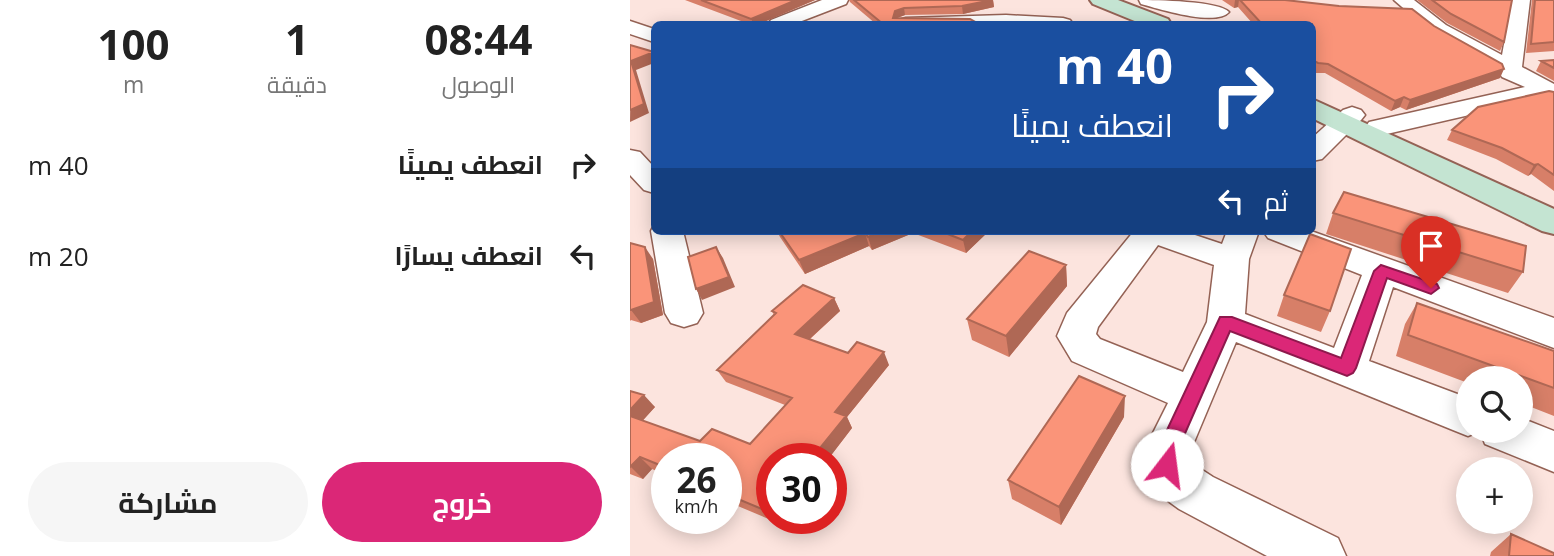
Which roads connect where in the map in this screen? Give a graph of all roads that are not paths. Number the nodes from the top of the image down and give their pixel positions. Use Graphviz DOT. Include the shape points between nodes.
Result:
graph roads {
  1 [pos="839,0"];
  2 [pos="1075,0"];
  3 [pos="1100,0"];
  4 [pos="1148,0"];
  5 [pos="1521,0"];
  6 [pos="1410,5"];
  7 [pos="1383,9"];
  8 [pos="1221,14"];
  9 [pos="630,20"];
  10 [pos="786,21"];
  11 [pos="1126,21"];
  12 [pos="1152,21"];
  13 [pos="630,27"];
  14 [pos="651,27"];
  15 [pos="651,35"];
  16 [pos="1537,62"];
  17 [pos="1511,68"];
  18 [pos="1549,92"];
  19 [pos="1316,98"];
  20 [pos="1316,108"];
  21 [pos="1358,122"];
  22 [pos="1316,150"];
  23 [pos="630,158"];
  24 [pos="651,181"];
  25 [pos="651,191"];
  26 [pos="630,196"];
  27 [pos="1554,208"];
  28 [pos="1554,223"];
  29 [pos="668,235"];
  30 [pos="1148,235"];
  31 [pos="1176,235"];
  32 [pos="1289,235"];
  33 [pos="1237,245"];
  34 [pos="1381,271"];
  35 [pos="684,313"];
  36 [pos="1226,322"];
  37 [pos="1554,333"];
  38 [pos="1347,368"];
  39 [pos="1192,395"];
  40 [pos="1456,412"];
  41 [pos="1532,443"];
  42 [pos="1554,452"];
  43 [pos="1320,556"];
  1 -- 10 [label="street"];
  2 -- 11 [label="main road"];
  3 -- 12 [label="main road"];
  4 -- 8 [label="street"];
  5 -- 17 [label="street"];
  6 -- 7 [label="street"];
  6 -- 17 [label="street" via="1439,29"];
  9 -- 14 [label="street"];
  13 -- 15 [label="street"];
  16 -- 17 [label="street"];
  17 -- 18 [label="street"];
  18 -- 21 [label="street"];
  19 -- 21 [label="main road"];
  20 -- 21 [label="main road"];
  21 -- 22 [label="street"];
  21 -- 27 [label="main road"];
  21 -- 28 [label="main road"];
  23 -- 24 [label="street"];
  25 -- 26 [label="street"];
  29 -- 35 [label="street"];
  30 -- 39 [label="street" via="1080,323 1076,336 1086,350"];
  31 -- 33 [label="street"];
  32 -- 34 [label="street"];
  33 -- 36 [label="street"];
  34 -- 37 [label="street"];
  34 -- 38 [label="street"];
  36 -- 38 [label="street"];
  36 -- 39 [label="street"];
  38 -- 40 [label="street"];
  39 -- 43 [label="street" via="1169,447 1167,465 1174,478"];
  41 -- 42 [label="street"];
}
